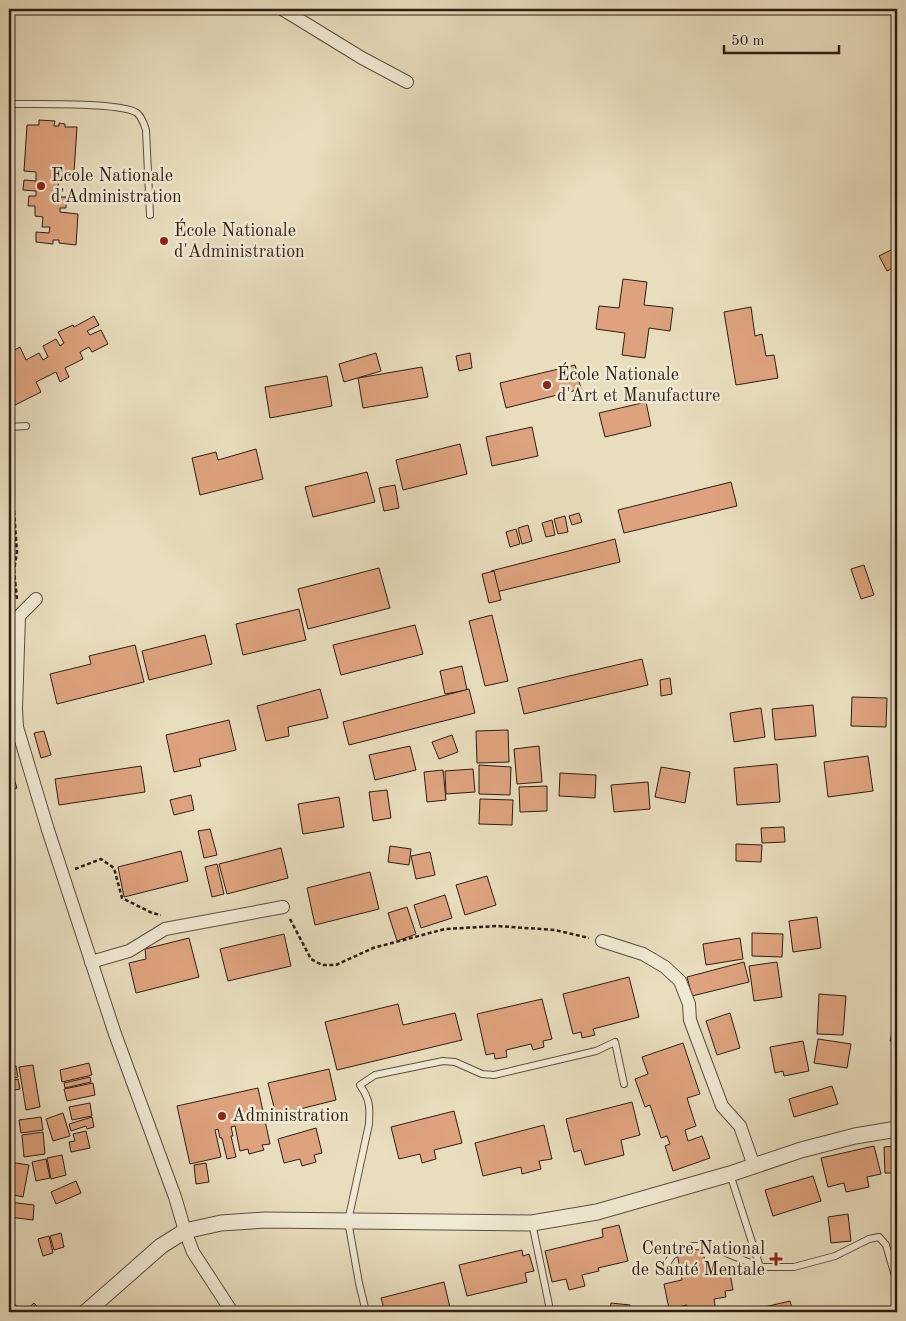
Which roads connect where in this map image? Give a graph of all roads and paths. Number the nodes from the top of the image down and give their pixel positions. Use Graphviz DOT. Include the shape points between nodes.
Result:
graph roads {
  1 [pos="282,9"];
  2 [pos="408,82"];
  3 [pos="9,104"];
  4 [pos="150,215"];
  5 [pos="26,426"];
  6 [pos="9,427"];
  7 [pos="9,511"];
  8 [pos="36,598"];
  9 [pos="19,616"];
  10 [pos="62,873"];
  11 [pos="283,907"];
  12 [pos="162,915"];
  13 [pos="602,941"];
  14 [pos="91,962"];
  15 [pos="624,1084"];
  16 [pos="897,1129"];
  17 [pos="754,1166"];
  18 [pos="730,1174"];
  19 [pos="348,1221"];
  20 [pos="532,1223"];
  21 [pos="185,1231"];
  22 [pos="760,1267"];
  23 [pos="664,1268"];
  24 [pos="897,1283"];
  25 [pos="86,1312"];
  26 [pos="232,1312"];
  27 [pos="366,1312"];
  28 [pos="548,1312"];
  1 -- 2 [label="street"];
  3 -- 4 [label="lane" via="108,106 137,113 146,130"];
  5 -- 6 [label="lane"];
  7 -- 9 [label="path" via="15,511 17,552 14,570"];
  8 -- 9 [label="street"];
  9 -- 10 [label="street" via="17,727"];
  10 -- 12 [label="path" via="101,859 114,868 122,898"];
  10 -- 14 [label="street"];
  11 -- 13 [label="path" via="311,959 322,966 336,965 373,948 445,929 497,926 554,930"];
  11 -- 14 [label="street" via="165,929 129,951"];
  13 -- 17 [label="street" via="643,954 680,981 689,1004 690,1020 722,1106 740,1126"];
  14 -- 21 [label="street"];
  15 -- 19 [label="lane" via="615,1042 596,1051 494,1075 443,1061 375,1075 360,1086 368,1097 370,1110"];
  16 -- 17 [label="street" via="855,1136"];
  17 -- 18 [label="street"];
  18 -- 20 [label="street" via="598,1212"];
  18 -- 22 [label="lane"];
  19 -- 20 [label="street"];
  19 -- 21 [label="street" via="241,1221"];
  19 -- 27 [label="lane"];
  20 -- 28 [label="lane"];
  21 -- 25 [label="street" via="161,1246"];
  21 -- 26 [label="street" via="193,1252"];
  22 -- 23 [label="lane" via="710,1246 692,1246 672,1256"];
  22 -- 24 [label="lane" via="802,1265 835,1256 879,1237 886,1245"];
}
